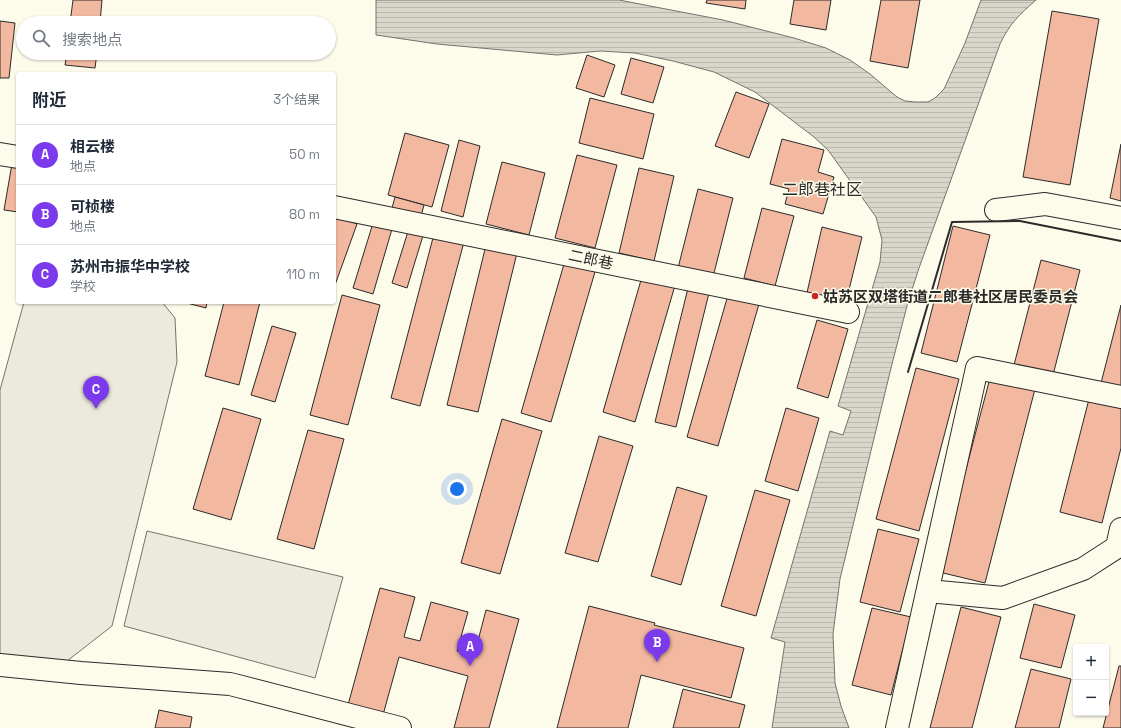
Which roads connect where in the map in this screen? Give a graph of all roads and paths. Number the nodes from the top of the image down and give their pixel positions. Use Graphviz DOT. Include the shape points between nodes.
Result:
graph roads {
  1 [pos="0,154"];
  2 [pos="16,157"];
  3 [pos="336,207"];
  4 [pos="996,210"];
  5 [pos="1121,218"];
  6 [pos="848,312"];
  7 [pos="1121,397"];
  8 [pos="1121,529"];
  9 [pos="928,591"];
  10 [pos="0,665"];
  11 [pos="400,728"];
  12 [pos="897,728"];
  1 -- 2 [label="lane"];
  3 -- 6 [label="lane, 二郎巷"];
  4 -- 5 [label="lane" via="1044,204"];
  7 -- 9 [label="lane" via="977,368"];
  8 -- 9 [label="lane" via="1117,547 1083,569 1004,598"];
  9 -- 12 [label="lane"];
  10 -- 11 [label="lane" via="230,684"];
}
